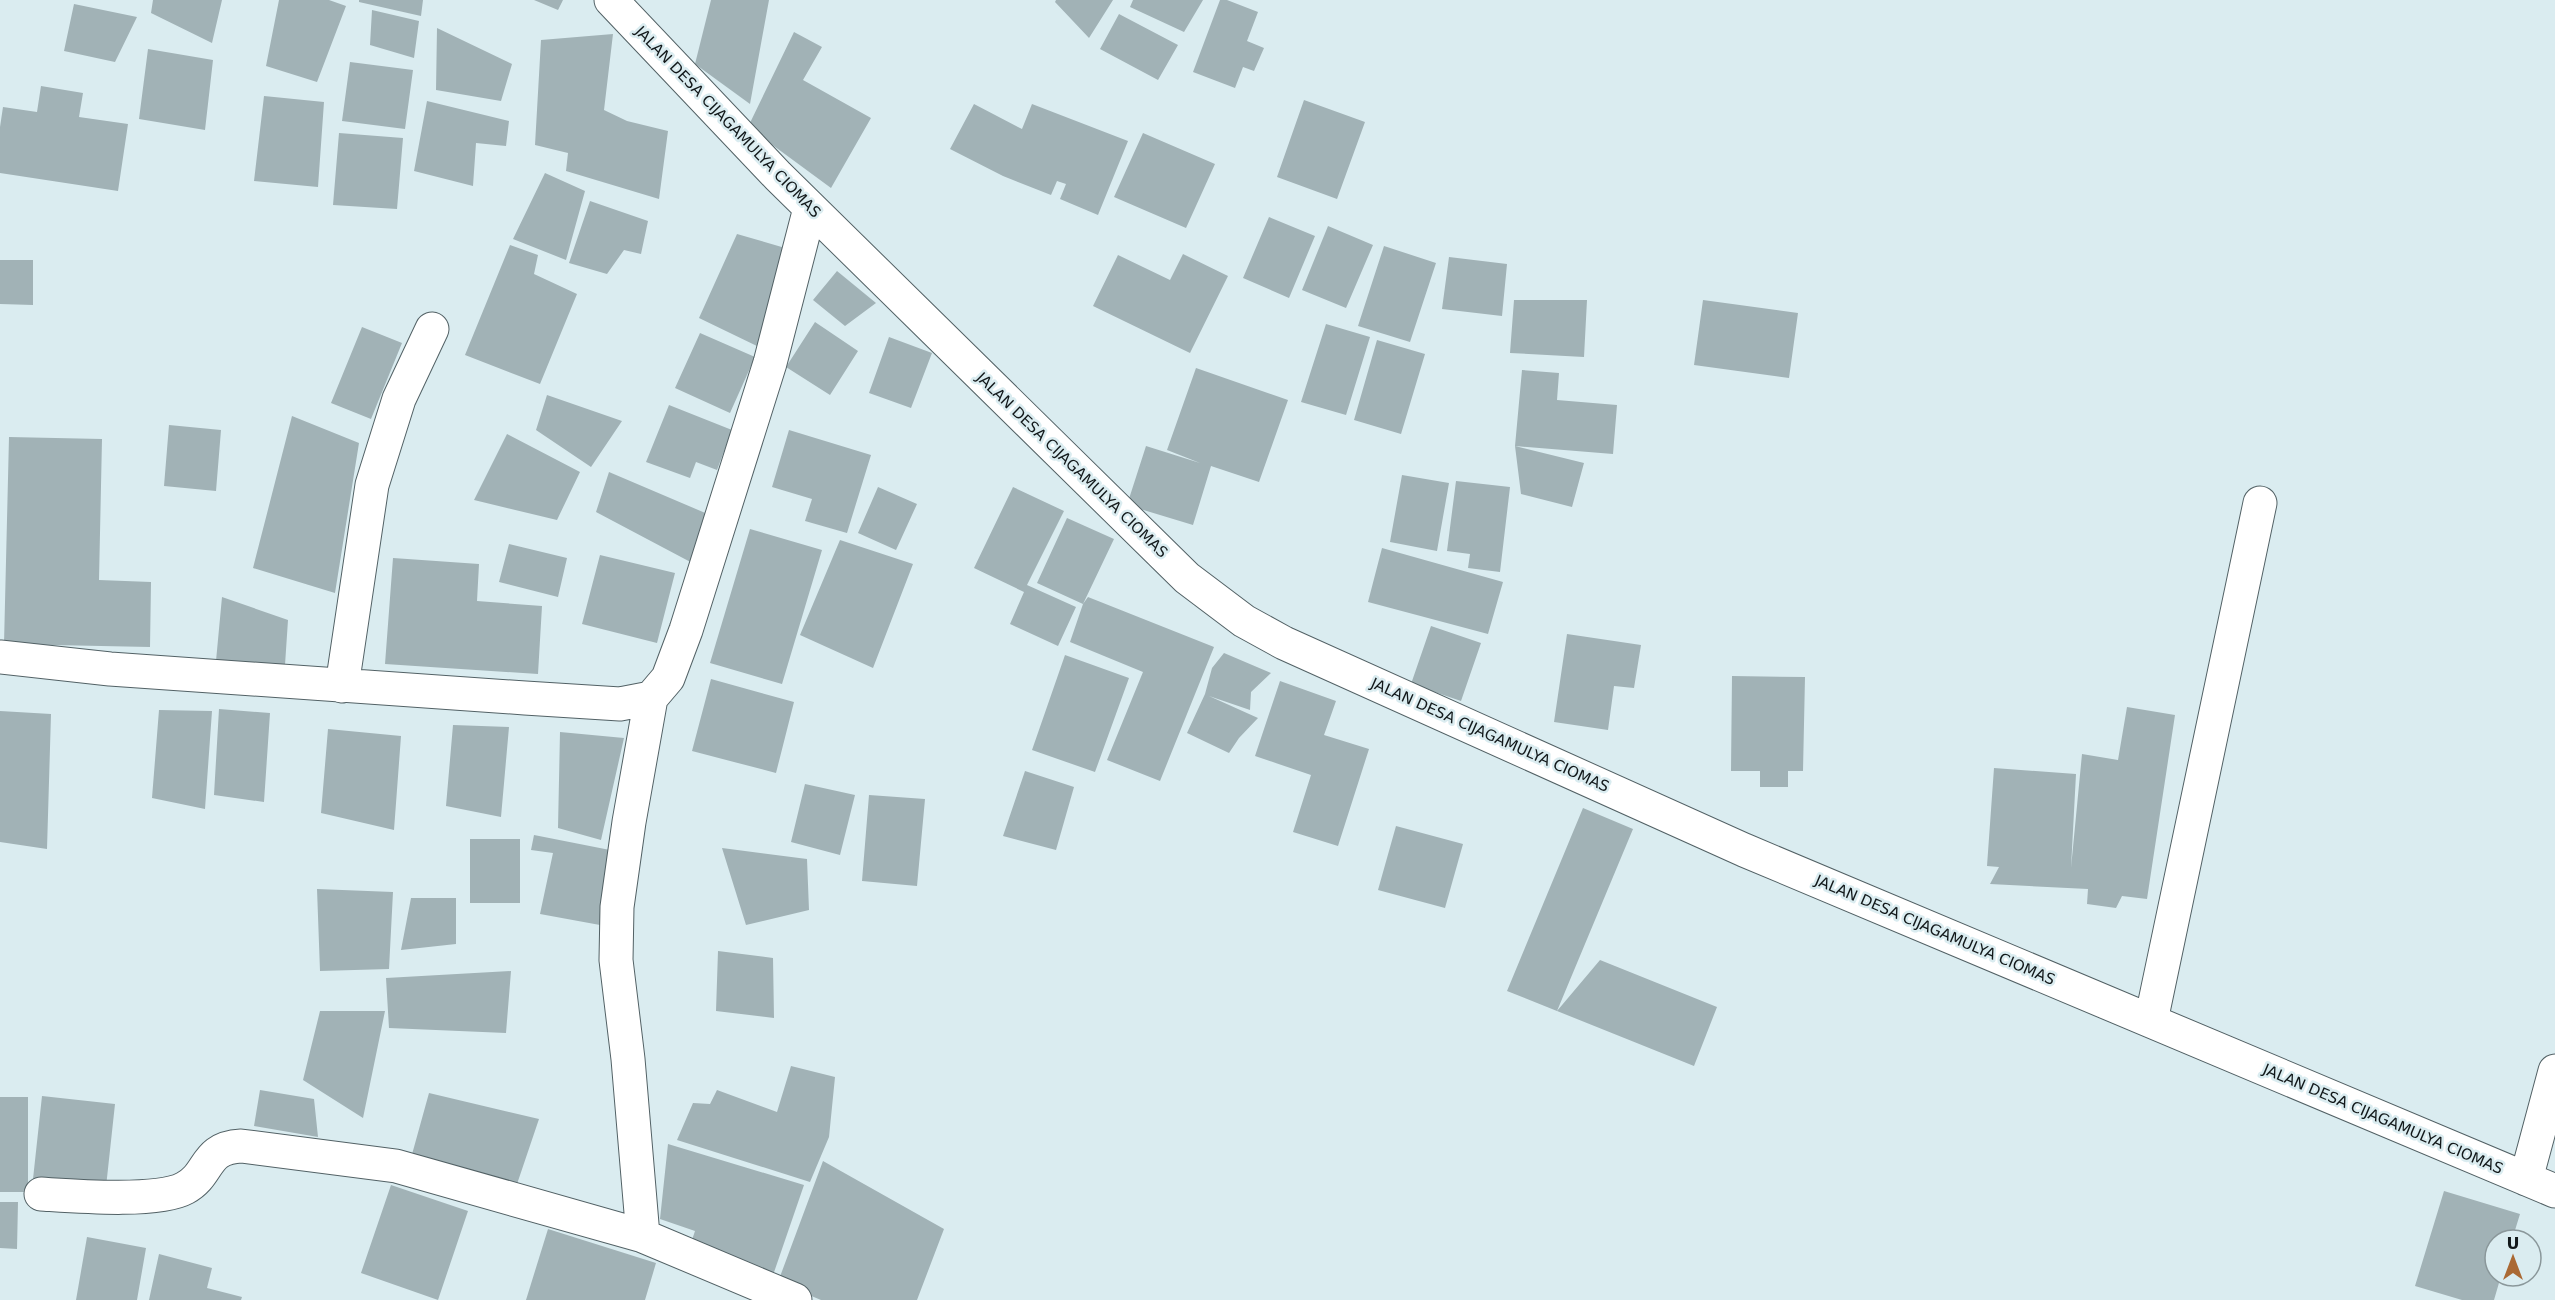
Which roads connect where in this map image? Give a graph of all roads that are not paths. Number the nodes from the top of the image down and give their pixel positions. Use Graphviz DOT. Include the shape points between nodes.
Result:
graph roads {
  1 [pos="611,0"];
  2 [pos="810,208"];
  3 [pos="432,329"];
  4 [pos="2260,503"];
  5 [pos="0,657"];
  6 [pos="342,686"];
  7 [pos="651,698"];
  8 [pos="2151,1021"];
  9 [pos="2555,1071"];
  10 [pos="2540,1185"];
  11 [pos="41,1194"];
  12 [pos="643,1236"];
  13 [pos="795,1300"];
  1 -- 2 [label="street, JALAN DESA CIJAGAMULYA CIOMAS"];
  2 -- 7 [label="street" via="770,363 686,630 668,678"];
  2 -- 8 [label="street, JALAN DESA CIJAGAMULYA CIOMAS" via="1187,578 1244,621 1284,643 1744,850"];
  3 -- 6 [label="street" via="399,399 372,485"];
  4 -- 8 [label="street"];
  5 -- 6 [label="street"];
  6 -- 7 [label="street" via="620,704"];
  7 -- 12 [label="street" via="617,907 616,960"];
  8 -- 10 [label="street, JALAN DESA CIJAGAMULYA CIOMAS"];
  9 -- 10 [label="street"];
  11 -- 12 [label="street" via="168,1194 196,1180 216,1152 241,1146 396,1166"];
  12 -- 13 [label="street"];
}
